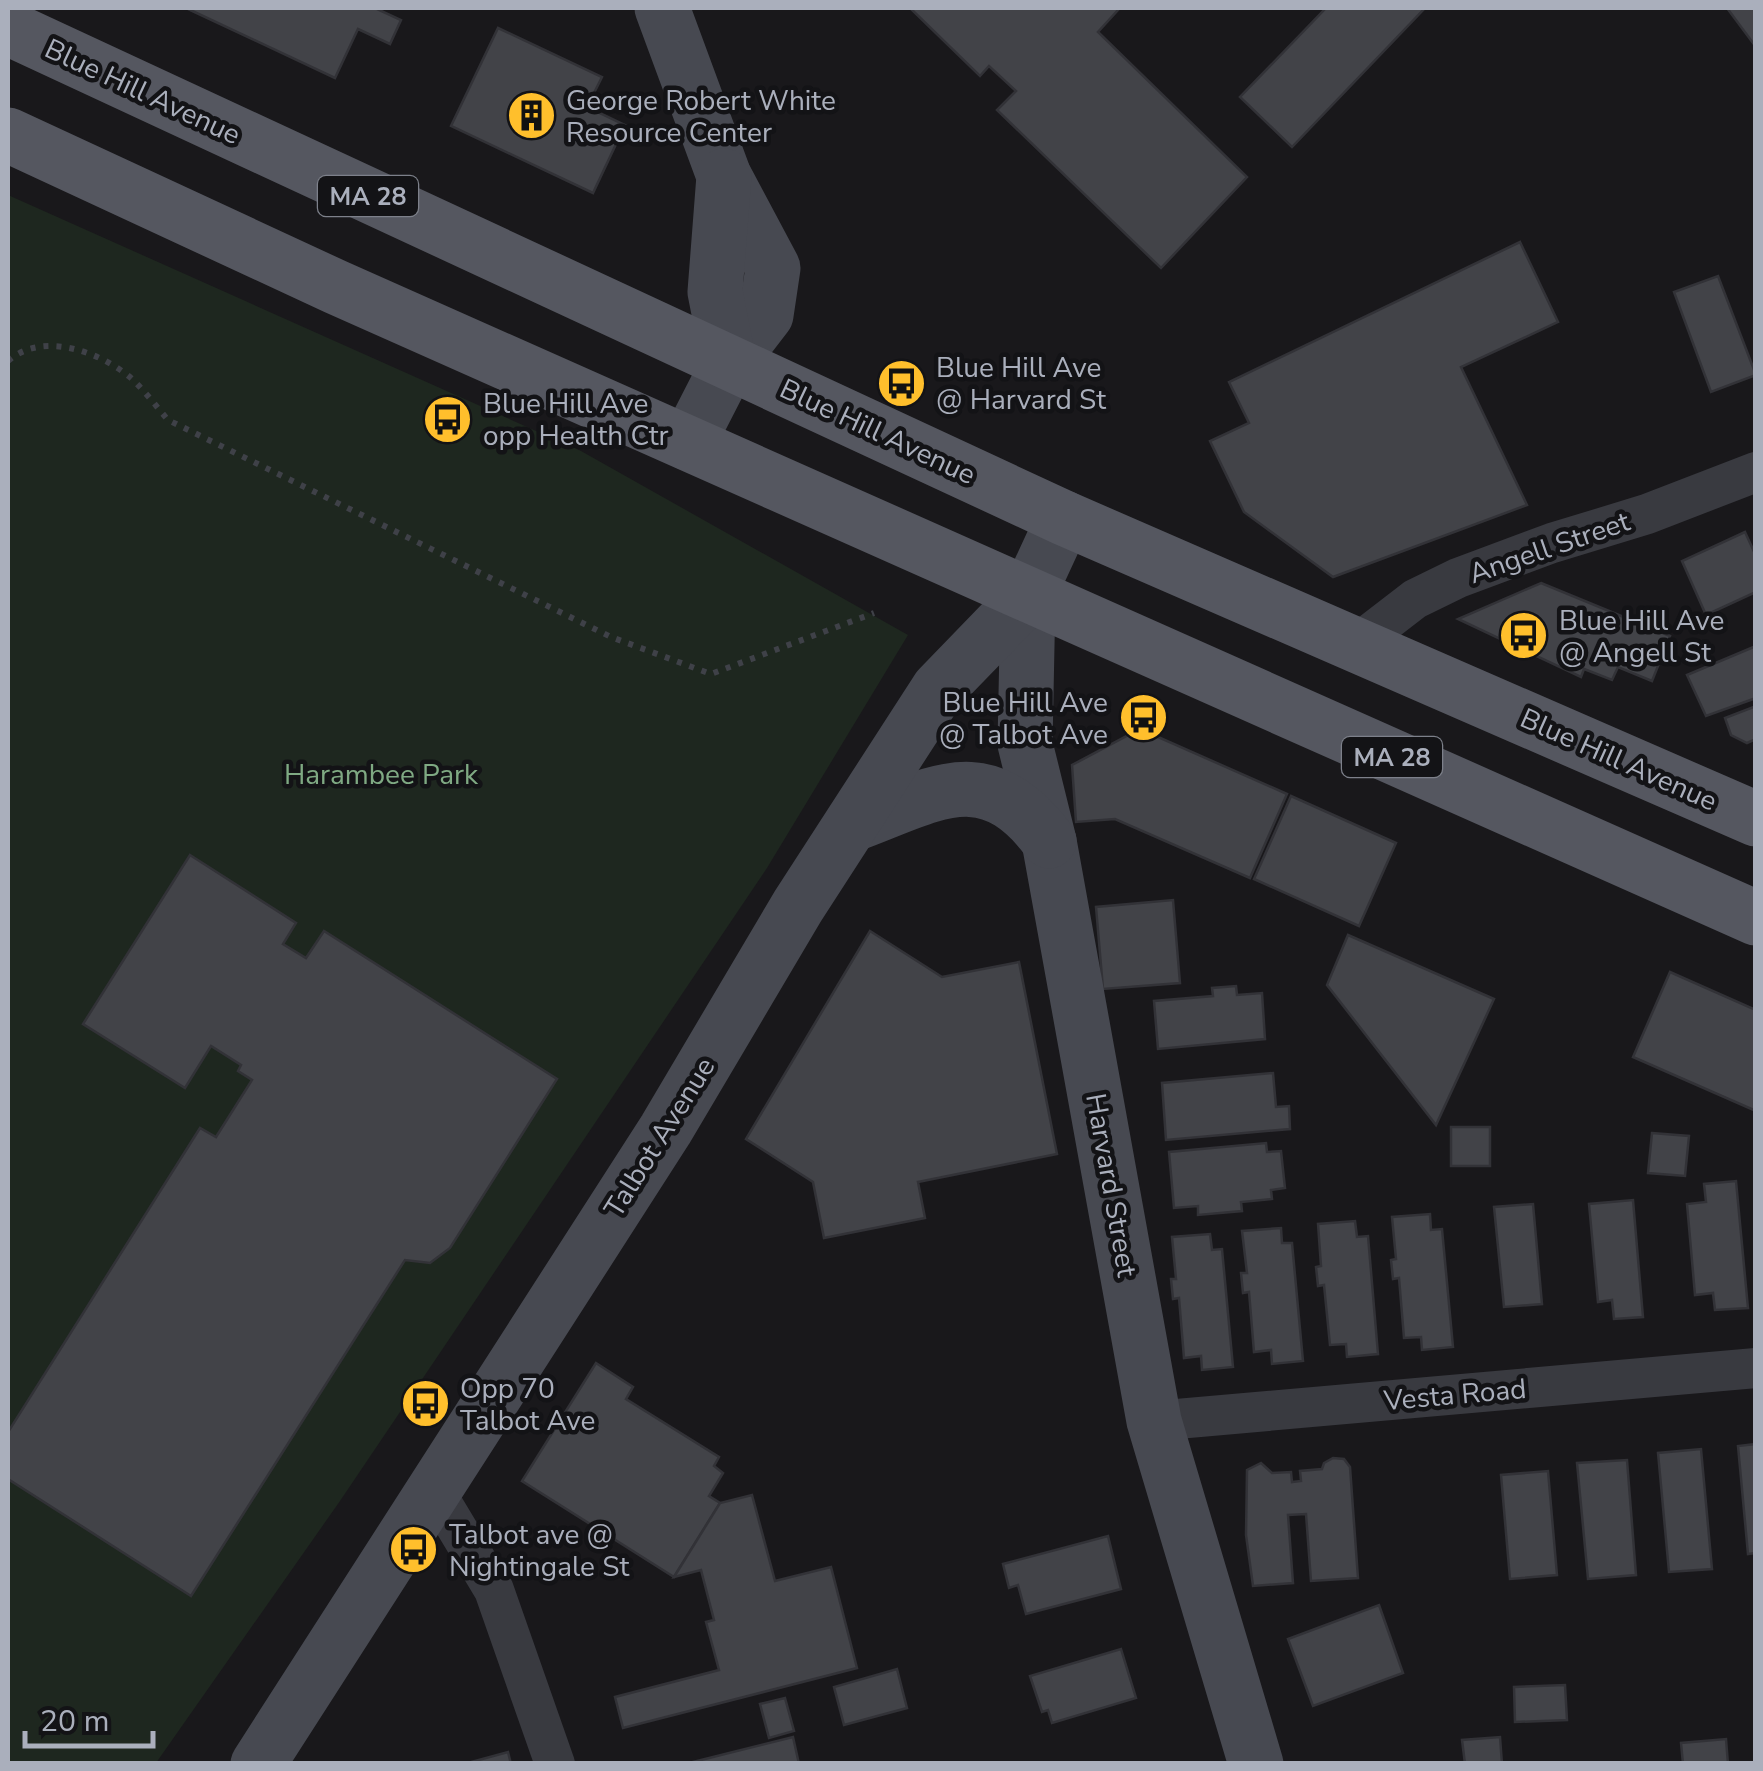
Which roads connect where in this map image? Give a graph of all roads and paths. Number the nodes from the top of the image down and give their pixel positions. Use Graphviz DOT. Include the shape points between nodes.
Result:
graph roads {
  1 [pos="662,8"];
  2 [pos="8,28"];
  3 [pos="8,135"];
  4 [pos="8,360"];
  5 [pos="729,363"];
  6 [pos="688,444"];
  7 [pos="1756,472"];
  8 [pos="1064,518"];
  9 [pos="1028,596"];
  10 [pos="874,612"];
  11 [pos="1354,646"];
  12 [pos="1756,819"];
  13 [pos="854,824"];
  14 [pos="1049,840"];
  15 [pos="1756,918"];
  16 [pos="1756,1368"];
  17 [pos="1154,1420"];
  18 [pos="434,1490"];
  19 [pos="258,1764"];
  20 [pos="555,1764"];
  21 [pos="1256,1764"];
  1 -- 5 [label="main road" via="724,176 773,268 766,315"];
  2 -- 5 [label="main road, Blue Hill Avenue / MA 28"];
  3 -- 6 [label="main road, MA 28"];
  4 -- 10 [label="path" via="22,348 74,347 130,377 168,420 611,637 712,674"];
  5 -- 6 [label="main road"];
  5 -- 8 [label="main road, Blue Hill Avenue / MA 28"];
  6 -- 9 [label="main road, MA 28"];
  7 -- 11 [label="street, Angell Street" via="1458,578 1415,599"];
  8 -- 9 [label="main road, Talbot Avenue"];
  8 -- 11 [label="main road, Blue Hill Avenue / MA 28"];
  9 -- 13 [label="main road, Talbot Avenue" via="939,688"];
  9 -- 14 [label="main road, Harvard Street" via="1025,744"];
  9 -- 15 [label="main road, MA 28"];
  11 -- 12 [label="main road, Blue Hill Avenue / MA 28"];
  13 -- 14 [label="main road" via="946,789 974,789 1030,815"];
  13 -- 18 [label="main road, Talbot Avenue"];
  14 -- 17 [label="main road, Harvard Street"];
  16 -- 17 [label="street, Vesta Road"];
  17 -- 21 [label="main road, Harvard Street"];
  18 -- 19 [label="main road, Talbot Avenue"];
  18 -- 20 [label="street" via="494,1590"];
}
